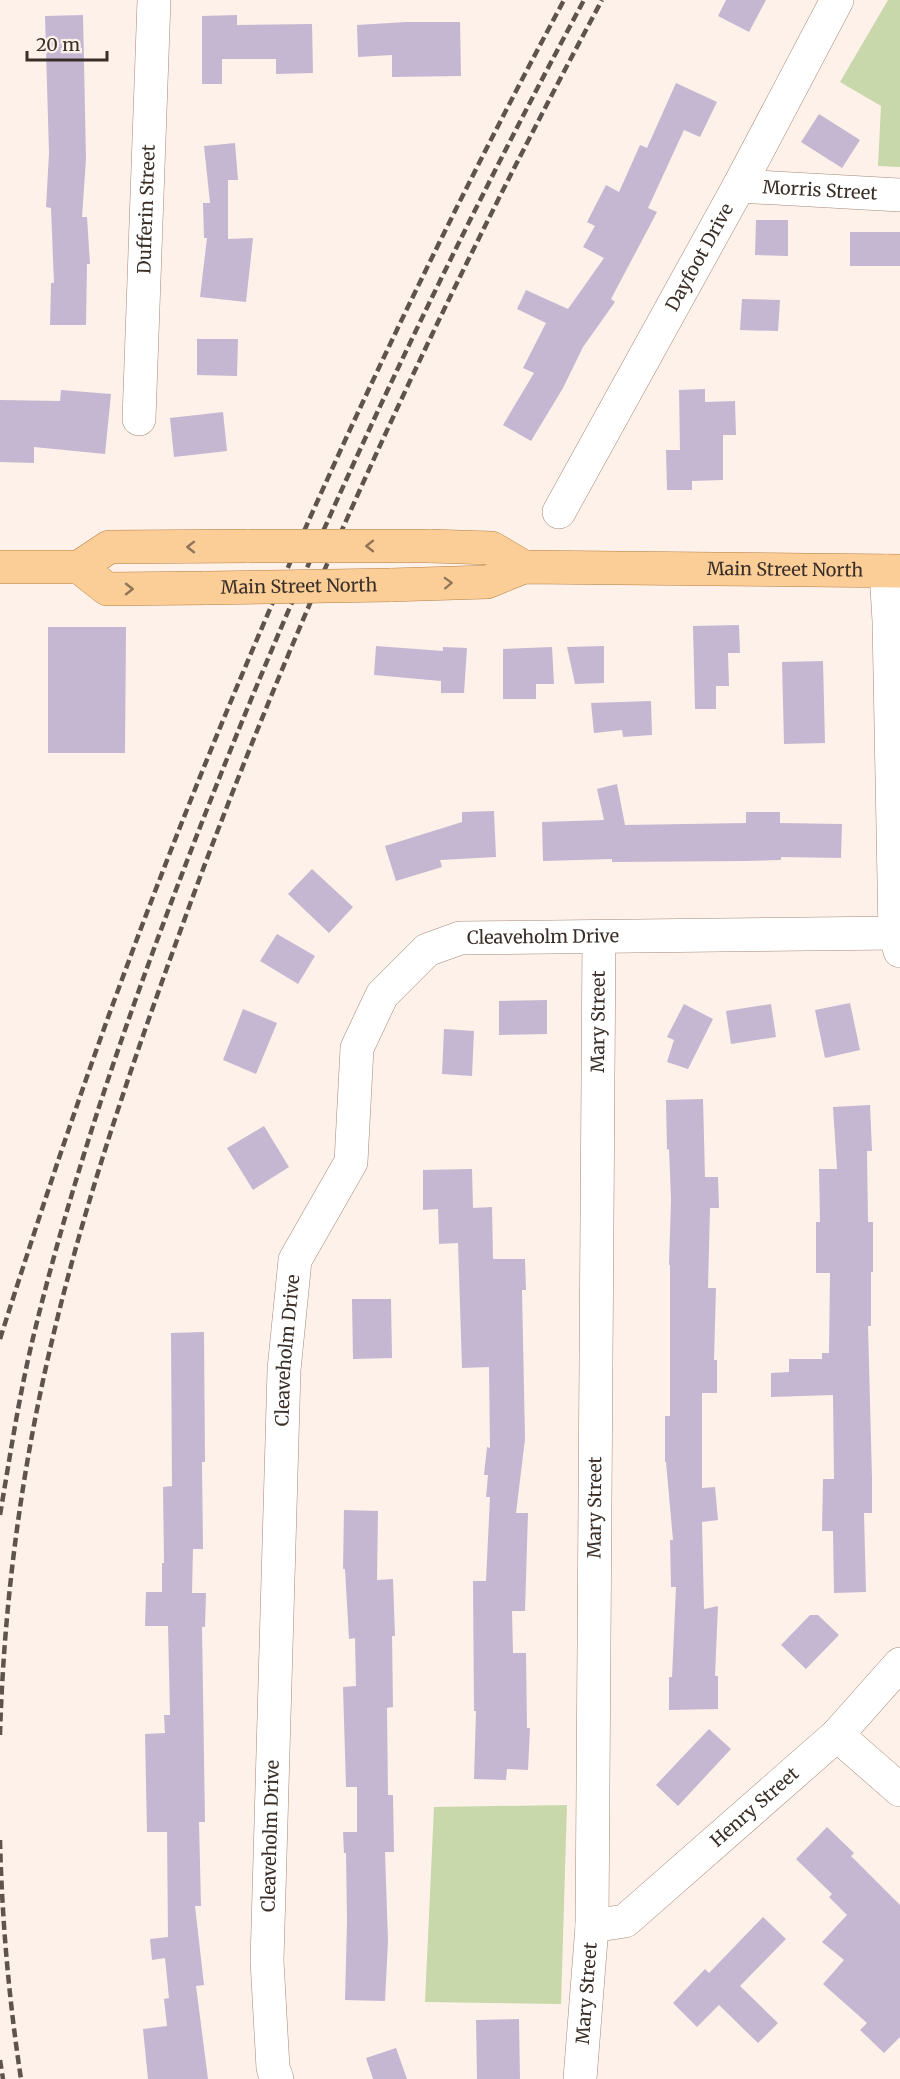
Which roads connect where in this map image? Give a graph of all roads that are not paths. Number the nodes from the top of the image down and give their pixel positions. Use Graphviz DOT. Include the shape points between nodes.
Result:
graph roads {
  1 [pos="154,0"];
  2 [pos="837,0"];
  3 [pos="739,186"];
  4 [pos="900,195"];
  5 [pos="140,419"];
  6 [pos="559,512"];
  7 [pos="0,567"];
  8 [pos="79,567"];
  9 [pos="524,567"];
  10 [pos="893,571"];
  11 [pos="599,937"];
  12 [pos="897,942"];
  13 [pos="900,1664"];
  14 [pos="837,1735"];
  15 [pos="900,1790"];
  16 [pos="592,1926"];
  17 [pos="277,2079"];
  18 [pos="580,2079"];
  1 -- 5 [label="street, Dufferin Street"];
  2 -- 3 [label="street, Dayfoot Drive"];
  3 -- 4 [label="street, Morris Street"];
  3 -- 6 [label="street, Dayfoot Drive"];
  7 -- 8 [label="main road"];
  8 -- 9 [label="main road, Main Street North, one-way, bridge" via="106,589 487,582"];
  9 -- 8 [label="main road, one-way, bridge" via="492,548 429,546 109,547"];
  9 -- 10 [label="main road, Main Street North"];
  10 -- 12 [label="street" via="889,632"];
  11 -- 12 [label="street, Cleaveholm Drive"];
  11 -- 16 [label="street, Mary Street"];
  11 -- 17 [label="street, Cleaveholm Drive" via="460,938 427,950 382,995 357,1048 351,1162 295,1260 284,1371 267,1961 273,2068"];
  13 -- 14 [label="street, Henry Street"];
  14 -- 15 [label="street"];
  14 -- 16 [label="street, Henry Street" via="626,1920"];
  16 -- 18 [label="street, Mary Street"];
}
